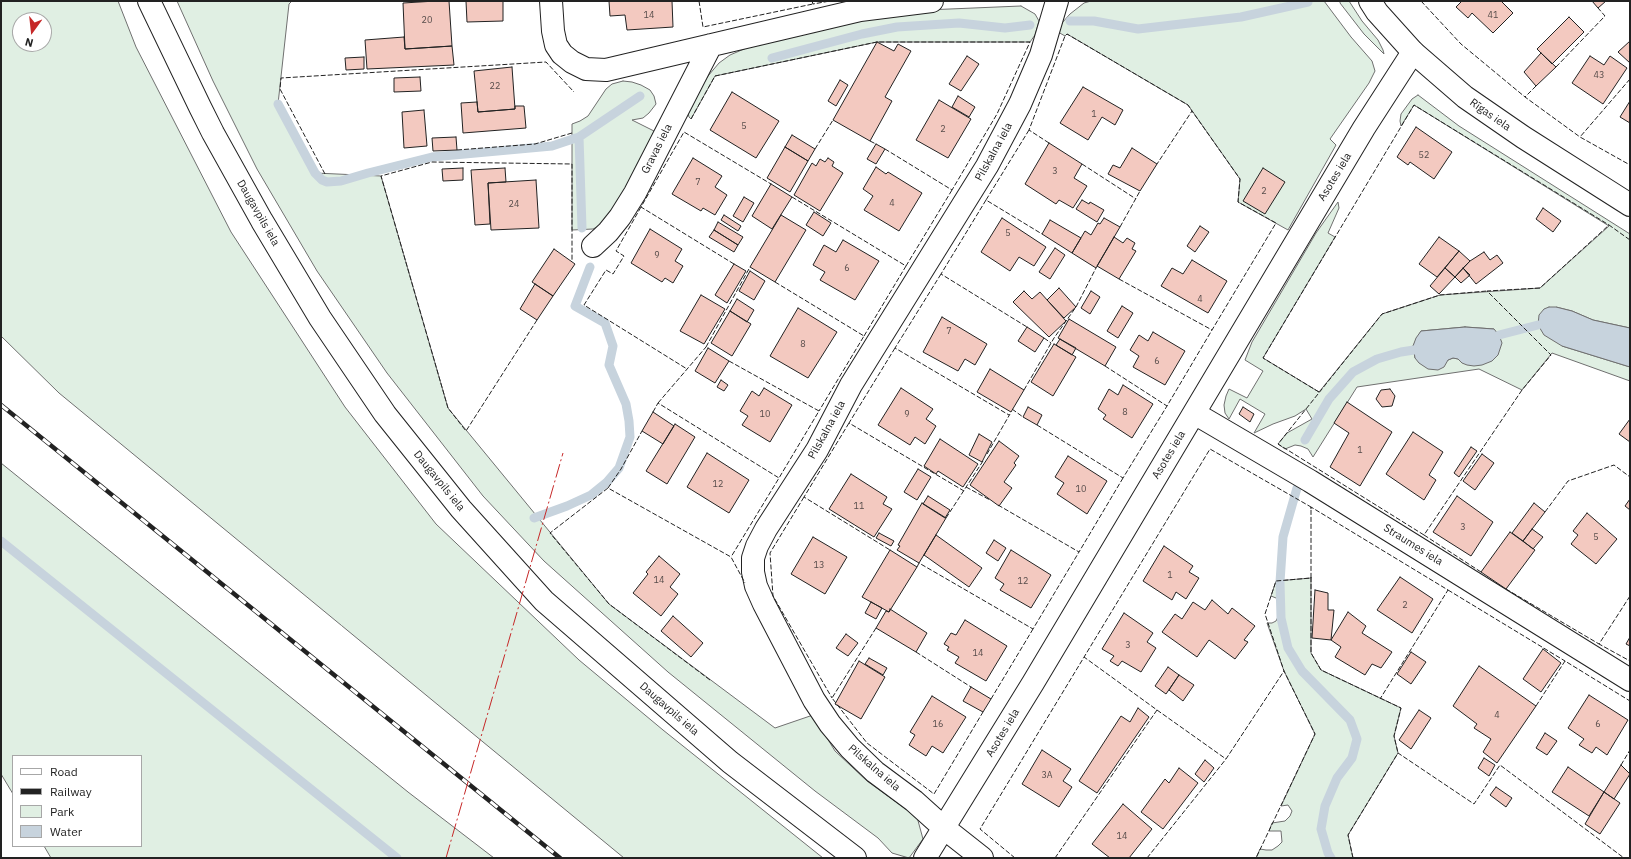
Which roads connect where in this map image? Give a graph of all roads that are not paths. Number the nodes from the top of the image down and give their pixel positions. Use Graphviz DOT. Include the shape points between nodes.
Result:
graph roads {
  1 [pos="149,1"];
  2 [pos="551,1"];
  3 [pos="932,1"];
  4 [pos="1057,1"];
  5 [pos="1370,1"];
  6 [pos="711,45"];
  7 [pos="1413,52"];
  8 [pos="1630,205"];
  9 [pos="593,246"];
  10 [pos="1194,413"];
  11 [pos="1630,680"];
  12 [pos="944,828"];
  13 [pos="855,858"];
  14 [pos="925,858"];
  15 [pos="982,858"];
  1 -- 13 [label="main road, Daugavpils iela" via="203,114 262,221 320,318 385,414 461,509 544,601 730,762"];
  2 -- 6 [label="main road" via="556,45 562,54 586,69 606,70"];
  3 -- 6 [label="main road" via="860,10"];
  4 -- 12 [label="main road, Pilskalna iela" via="1040,55 1020,104 987,166 851,385 817,450 766,529 753,558 756,586 764,604 814,700 830,724 875,772 914,801"];
  5 -- 7 [label="main road, Rīgas iela"];
  6 -- 9 [label="main road, Gravas iela" via="635,193 620,217"];
  7 -- 8 [label="main road, Rīgas iela" via="1464,97"];
  7 -- 10 [label="main road, Asotes iela" via="1364,128"];
  10 -- 11 [label="main road, Straumes iela" via="1310,481"];
  10 -- 12 [label="main road, Asotes iela"];
  12 -- 14 [label="main road, Asotes iela"];
  12 -- 15 [label="main road"];
}
